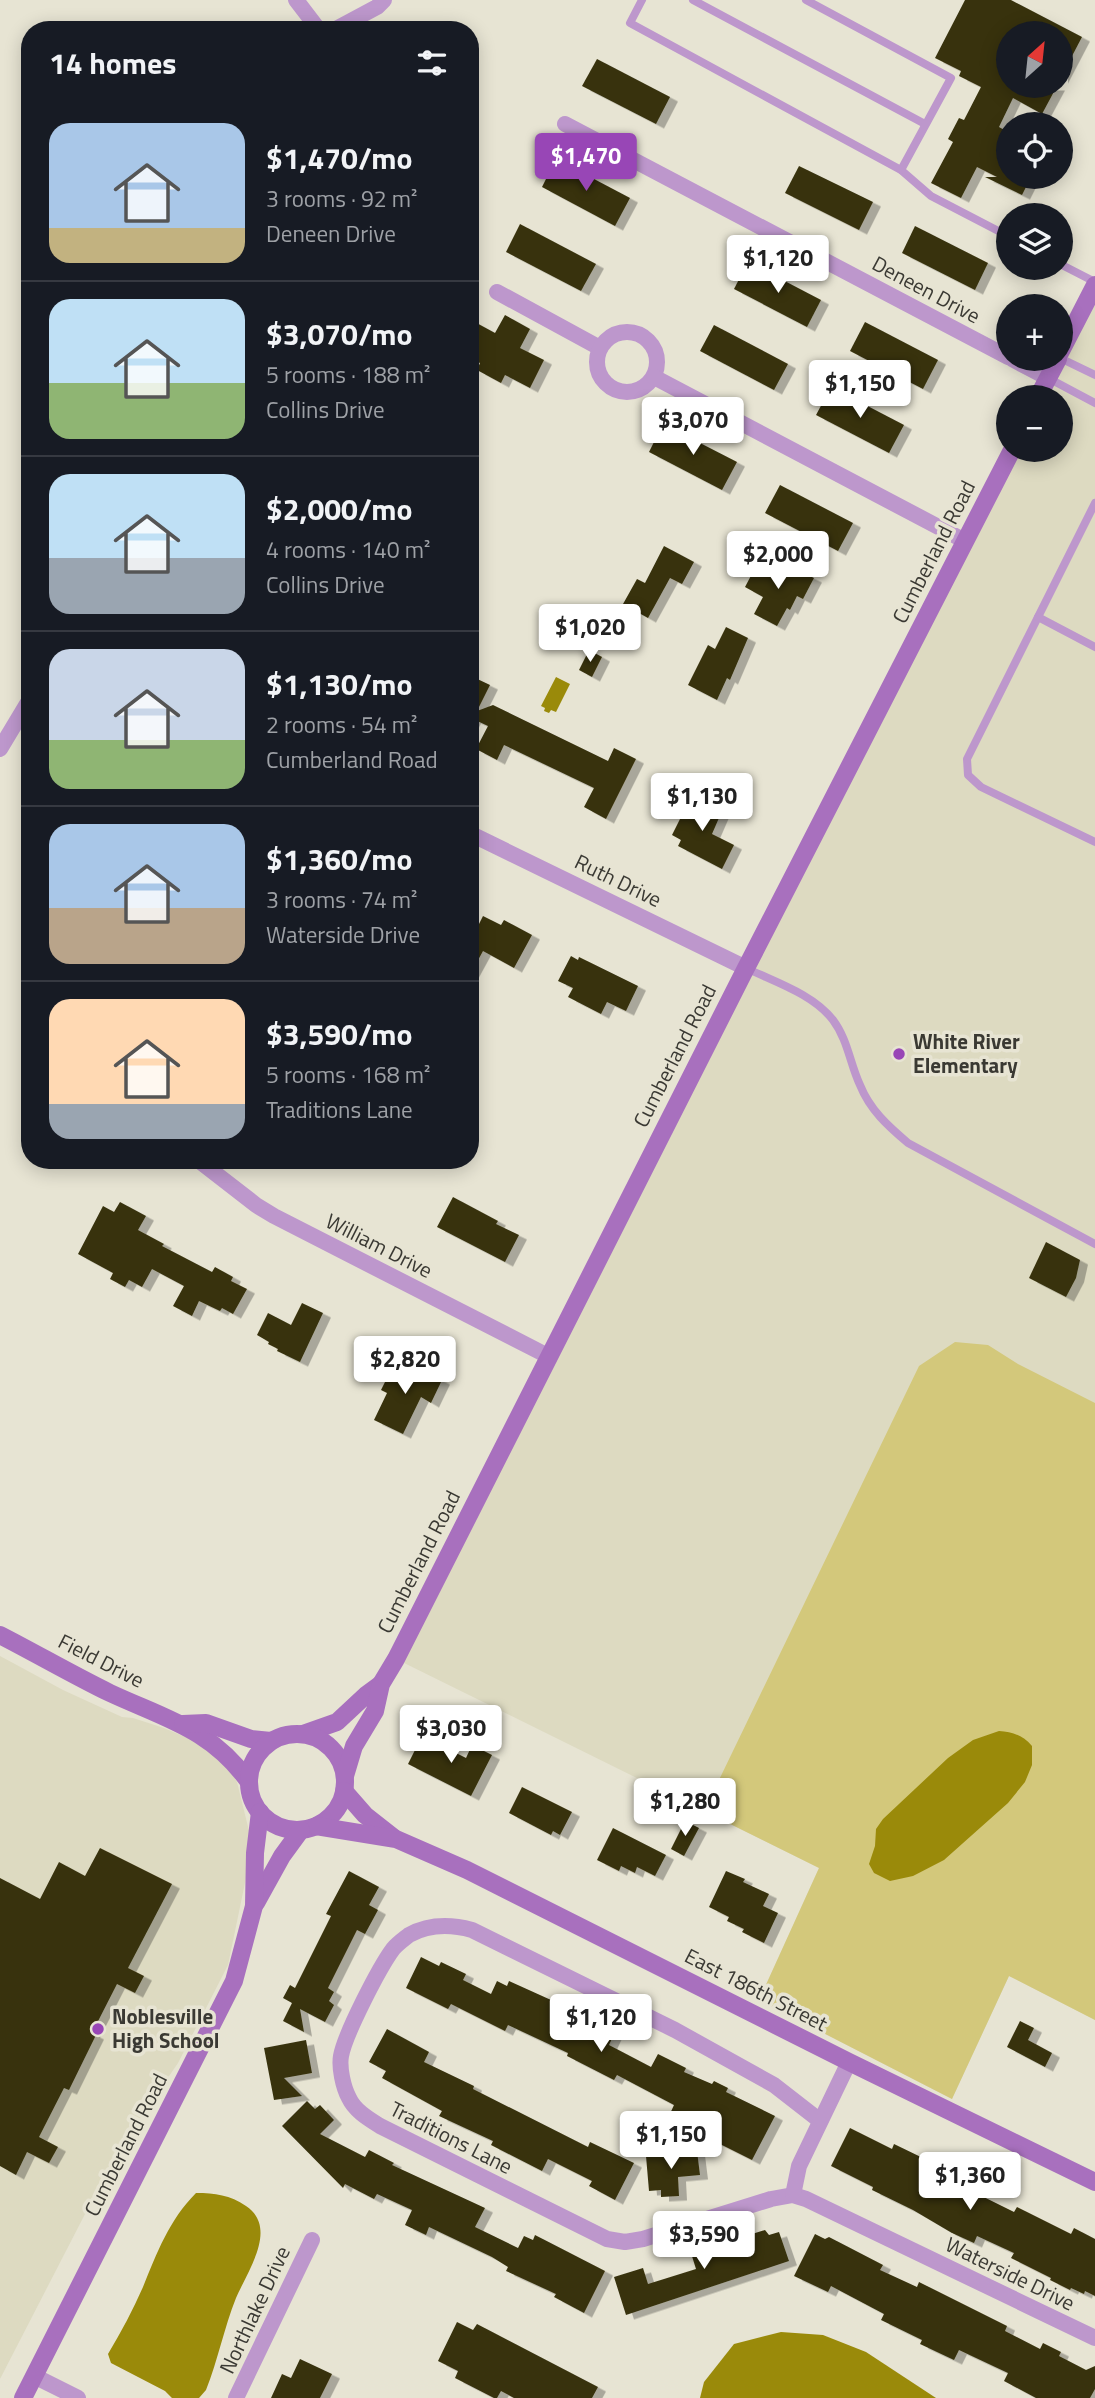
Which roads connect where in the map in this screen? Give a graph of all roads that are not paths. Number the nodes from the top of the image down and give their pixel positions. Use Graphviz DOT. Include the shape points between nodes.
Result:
graph roads {
  1 [pos="296,0"];
  2 [pos="384,0"];
  3 [pos="642,0"];
  4 [pos="694,0"];
  5 [pos="806,0"];
  6 [pos="312,21"];
  7 [pos="351,21"];
  8 [pos="565,124"];
  9 [pos="925,124"];
  10 [pos="901,170"];
  11 [pos="996,230"];
  12 [pos="1073,271"];
  13 [pos="1095,284"];
  14 [pos="497,292"];
  15 [pos="1073,330"];
  16 [pos="600,348"];
  17 [pos="996,351"];
  18 [pos="1073,364"];
  19 [pos="1035,371"];
  20 [pos="1052,371"];
  21 [pos="1095,375"];
  22 [pos="654,377"];
  23 [pos="1048,378"];
  24 [pos="1044,385"];
  25 [pos="1095,403"];
  26 [pos="1006,462"];
  27 [pos="1095,503"];
  28 [pos="965,541"];
  29 [pos="1038,617"];
  30 [pos="1095,647"];
  31 [pos="21,714"];
  32 [pos="0,749"];
  33 [pos="479,838"];
  34 [pos="1095,842"];
  35 [pos="746,968"];
  36 [pos="209,1169"];
  37 [pos="1095,1244"];
  38 [pos="548,1356"];
  39 [pos="0,1635"];
  40 [pos="381,1684"];
  41 [pos="183,1724"];
  42 [pos="303,1734"];
  43 [pos="271,1741"];
  44 [pos="249,1782"];
  45 [pos="344,1783"];
  46 [pos="260,1812"];
  47 [pos="309,1828"];
  48 [pos="396,1839"];
  49 [pos="254,1906"];
  50 [pos="849,2062"];
  51 [pos="819,2120"];
  52 [pos="1095,2182"];
  53 [pos="793,2195"];
  54 [pos="312,2240"];
  55 [pos="1095,2338"];
  56 [pos="34,2376"];
  57 [pos="23,2398"];
  58 [pos="78,2398"];
  59 [pos="236,2398"];
  1 -- 6 [label="street"];
  2 -- 7 [label="street"];
  3 -- 10 [label="lane" via="630,23"];
  4 -- 9 [label="lane"];
  5 -- 9 [label="lane" via="951,78"];
  8 -- 17 [label="street, Deneen Drive"];
  9 -- 10 [label="lane"];
  10 -- 11 [label="lane" via="931,196"];
  12 -- 13 [label="lane"];
  13 -- 15 [label="street"];
  14 -- 16 [label="street"];
  16 -- 22 [label="street" via="597,367 613,389 640,389"];
  16 -- 22 [label="street" via="614,335 641,335 657,358"];
  18 -- 21 [label="lane"];
  19 -- 23 [label="street, Deneen Drive"];
  20 -- 23 [label="street"];
  22 -- 28 [label="street"];
  23 -- 24 [label="street"];
  23 -- 25 [label="lane"];
  26 -- 28 [label="street, Cumberland Road"];
  27 -- 29 [label="lane"];
  28 -- 35 [label="street, Cumberland Road"];
  29 -- 30 [label="lane"];
  29 -- 34 [label="lane" via="967,759 968,775 982,787"];
  31 -- 32 [label="street"];
  33 -- 35 [label="street, Ruth Drive"];
  35 -- 37 [label="lane" via="802,995 833,1019 872,1108 908,1143"];
  35 -- 38 [label="street, Cumberland Road"];
  36 -- 38 [label="street, William Drive" via="274,1216"];
  38 -- 40 [label="street, Cumberland Road"];
  39 -- 41 [label="street, Field Drive" via="110,1693"];
  40 -- 42 [label="street, Cumberland Road" via="337,1723"];
  40 -- 45 [label="street, Cumberland Road" via="375,1711 354,1746"];
  41 -- 43 [label="street" via="206,1723"];
  41 -- 44 [label="street" via="222,1750"];
  42 -- 43 [label="street"];
  42 -- 45 [label="street" via="331,1748 340,1761"];
  43 -- 44 [label="street" via="251,1766"];
  44 -- 46 [label="street"];
  45 -- 47 [label="street" via="334,1812"];
  45 -- 48 [label="street, East 186th Street" via="365,1815"];
  46 -- 47 [label="street" via="271,1823 286,1828"];
  46 -- 49 [label="street, Cumberland Road"];
  47 -- 48 [label="street, East 186th Street"];
  47 -- 49 [label="street, Cumberland Road" via="282,1856"];
  48 -- 50 [label="street, East 186th Street" via="467,1870"];
  49 -- 56 [label="street, Cumberland Road" via="234,1981"];
  50 -- 51 [label="street"];
  50 -- 52 [label="street, East 186th Street"];
  51 -- 53 [label="street" via="799,2166"];
  51 -- 53 [label="street, Traditions Lane" via="774,2085 675,2030 460,1927 424,1929 394,1947 346,2039 342,2073 349,2098 361,2113 607,2239 643,2239"];
  53 -- 55 [label="street, Waterside Drive"];
  54 -- 59 [label="street, Northlake Drive"];
  56 -- 57 [label="street, Cumberland Road"];
  56 -- 58 [label="street"];
}
